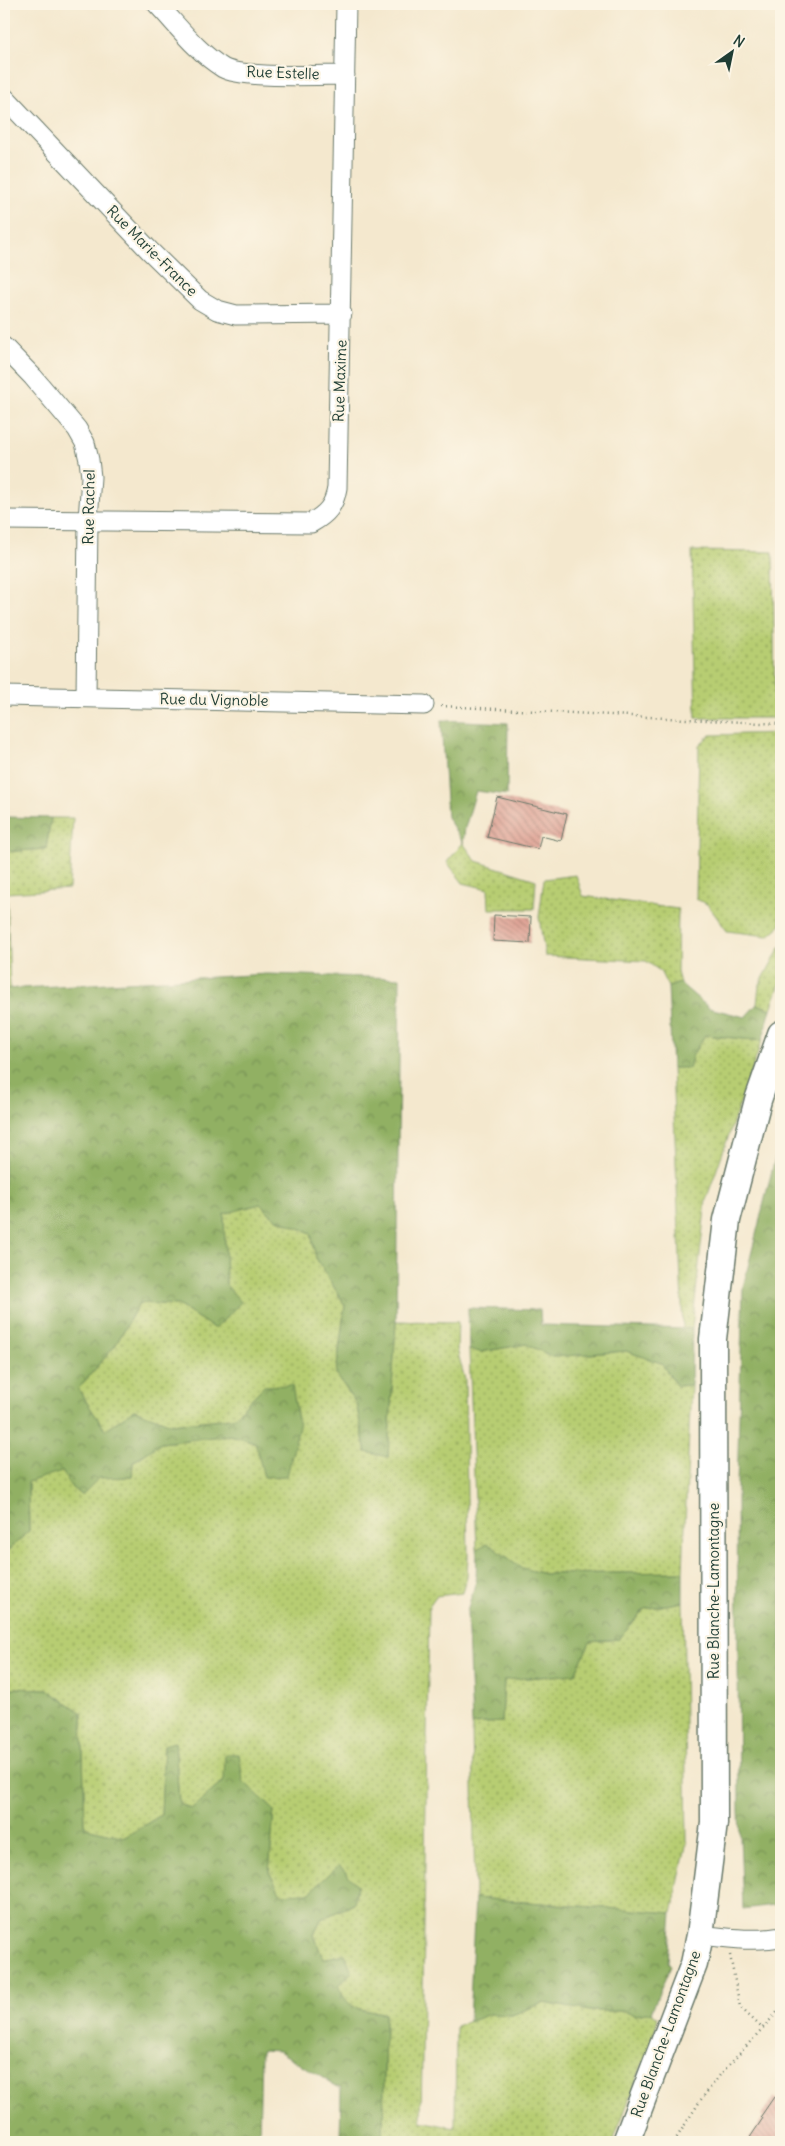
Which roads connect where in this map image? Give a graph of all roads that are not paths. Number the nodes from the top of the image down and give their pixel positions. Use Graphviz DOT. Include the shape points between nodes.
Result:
graph roads {
  1 [pos="157,4"];
  2 [pos="346,4"];
  3 [pos="345,75"];
  4 [pos="4,97"];
  5 [pos="342,314"];
  6 [pos="4,347"];
  7 [pos="4,520"];
  8 [pos="88,520"];
  9 [pos="4,696"];
  10 [pos="86,697"];
  11 [pos="424,705"];
  12 [pos="781,1034"];
  13 [pos="700,1935"];
  14 [pos="781,1937"];
  15 [pos="626,2142"];
  1 -- 3 [label="street, Rue Estelle" via="203,54 225,69 249,74"];
  2 -- 3 [label="street, Rue Maxime"];
  3 -- 5 [label="street, Rue Maxime"];
  4 -- 5 [label="street, Rue Marie-France" via="200,300 217,310 236,315"];
  5 -- 8 [label="street, Rue Maxime" via="337,488 335,501 325,515 311,523"];
  6 -- 8 [label="street, Rue Rachel" via="77,429 85,443 91,477"];
  7 -- 8 [label="street, Rue Maxime"];
  8 -- 10 [label="street, Rue Rachel"];
  9 -- 10 [label="street, Rue du Vignoble"];
  10 -- 11 [label="street, Rue du Vignoble"];
  12 -- 13 [label="street, Rue Blanche-Lamontagne" via="758,1100 727,1220 713,1339 714,1823"];
  13 -- 14 [label="street" via="767,1940"];
  13 -- 15 [label="street, Rue Blanche-Lamontagne" via="694,1964"];
}
